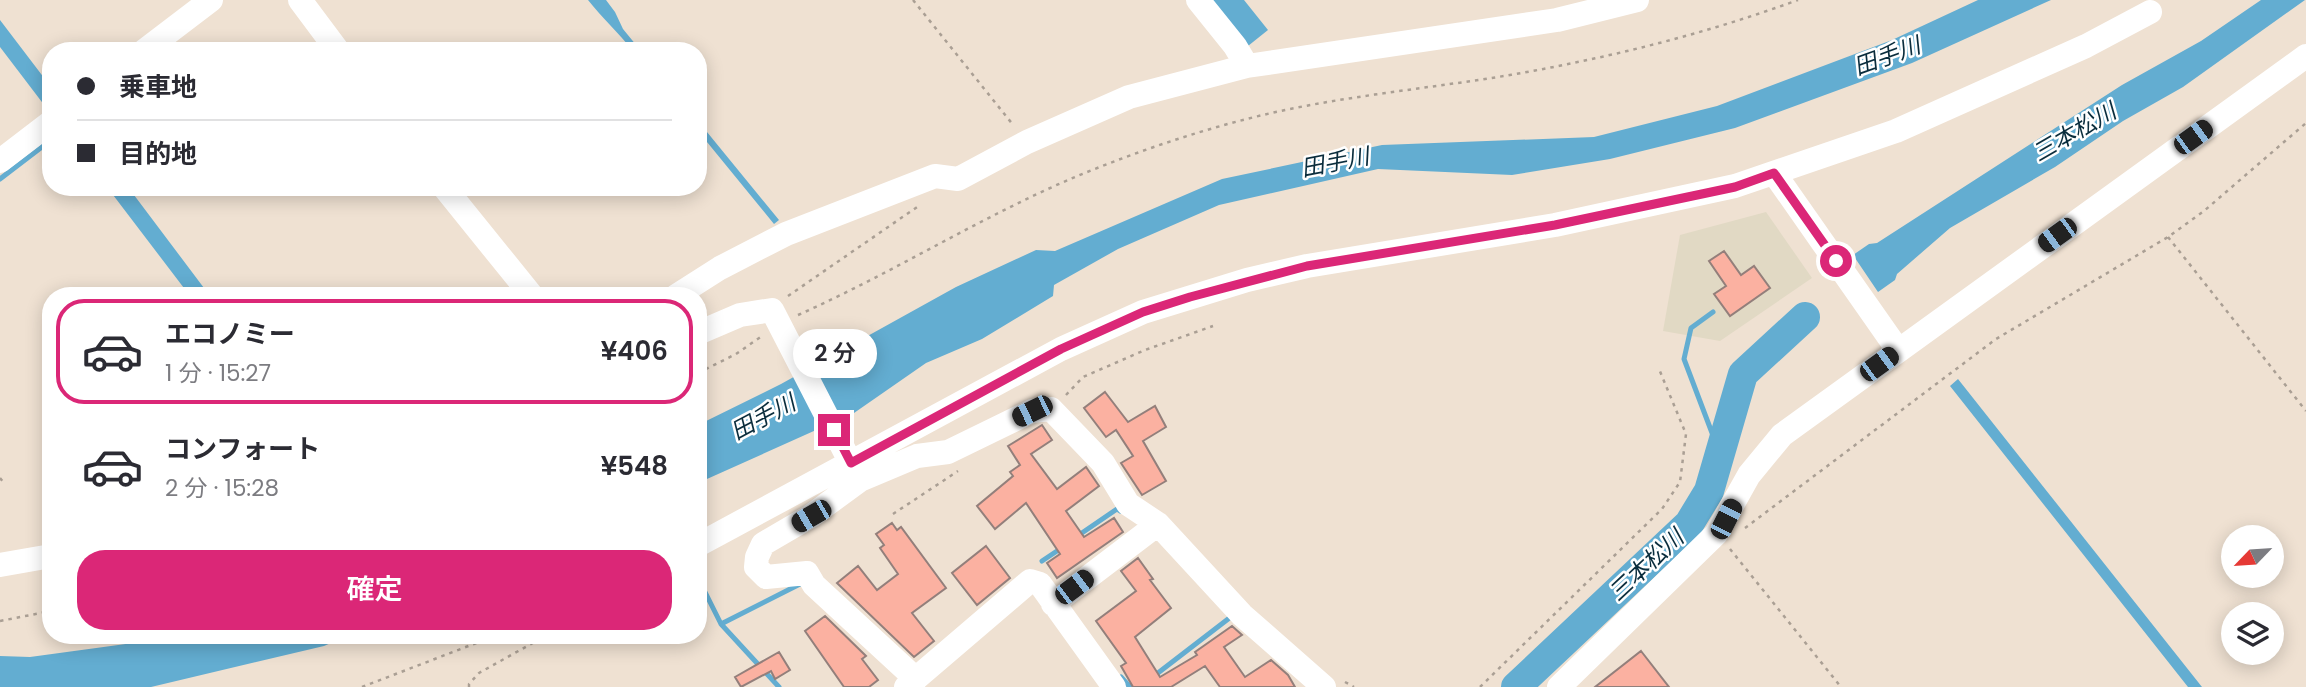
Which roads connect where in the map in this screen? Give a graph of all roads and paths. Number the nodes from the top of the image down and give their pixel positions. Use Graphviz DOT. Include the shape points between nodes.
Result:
graph roads {
  1 [pos="211,0"];
  2 [pos="300,0"];
  3 [pos="912,0"];
  4 [pos="1198,0"];
  5 [pos="1637,0"];
  6 [pos="1798,0"];
  7 [pos="1552,10"];
  8 [pos="2150,12"];
  9 [pos="156,42"];
  10 [pos="331,42"];
  11 [pos="2306,56"];
  12 [pos="1247,66"];
  13 [pos="2306,122"];
  14 [pos="42,129"];
  15 [pos="1027,142"];
  16 [pos="0,161"];
  17 [pos="1774,173"];
  18 [pos="451,196"];
  19 [pos="924,202"];
  20 [pos="2168,237"];
  21 [pos="525,287"];
  22 [pos="690,287"];
  23 [pos="779,323"];
  24 [pos="707,328"];
  25 [pos="1898,350"];
  26 [pos="707,368"];
  27 [pos="1659,369"];
  28 [pos="2306,411"];
  29 [pos="852,466"];
  30 [pos="0,478"];
  31 [pos="4,483"];
  32 [pos="1158,524"];
  33 [pos="1720,537"];
  34 [pos="707,540"];
  35 [pos="42,558"];
  36 [pos="0,565"];
  37 [pos="1053,604"];
  38 [pos="42,613"];
  39 [pos="0,621"];
  40 [pos="474,644"];
  41 [pos="531,644"];
  42 [pos="911,683"];
  43 [pos="362,687"];
  44 [pos="469,687"];
  45 [pos="1114,687"];
  46 [pos="1324,687"];
  47 [pos="1480,687"];
  48 [pos="1559,687"];
  49 [pos="1841,687"];
  1 -- 9 [label="street"];
  2 -- 10 [label="street"];
  3 -- 15 [label="path"];
  4 -- 12 [label="street"];
  5 -- 7 [label="street"];
  6 -- 23 [label="path" via="1620,53 1511,75 1326,101 1238,121 1069,180"];
  7 -- 12 [label="street"];
  8 -- 17 [label="street" via="2086,46 1896,131"];
  11 -- 25 [label="street"];
  12 -- 15 [label="street" via="1129,97"];
  13 -- 20 [label="path"];
  14 -- 16 [label="street"];
  15 -- 22 [label="street" via="958,179 934,176 786,234"];
  17 -- 25 [label="street"];
  17 -- 29 [label="street" via="1735,187 1555,225 1307,266 1190,297 1143,312 1061,349"];
  18 -- 21 [label="street"];
  19 -- 23 [label="path" via="797,288"];
  20 -- 28 [label="path"];
  20 -- 33 [label="path" via="1996,339 1739,532"];
  23 -- 24 [label="street" via="740,314"];
  23 -- 26 [label="path"];
  23 -- 29 [label="street"];
  25 -- 33 [label="street" via="1782,435 1749,475"];
  27 -- 47 [label="path" via="1686,433 1680,482 1662,509"];
  29 -- 32 [label="street" via="948,452 1032,411 1051,409 1103,463 1128,503"];
  29 -- 34 [label="street"];
  29 -- 42 [label="street" via="811,516 763,544 757,568 766,577 807,573"];
  30 -- 31 [label="path"];
  32 -- 37 [label="street"];
  32 -- 46 [label="street" via="1242,615"];
  33 -- 48 [label="street"];
  33 -- 49 [label="path"];
  35 -- 36 [label="street"];
  37 -- 42 [label="street" via="1040,584 1030,580"];
  37 -- 45 [label="street"];
  38 -- 39 [label="path"];
  40 -- 43 [label="path"];
  41 -- 44 [label="path" via="478,673"];
}
